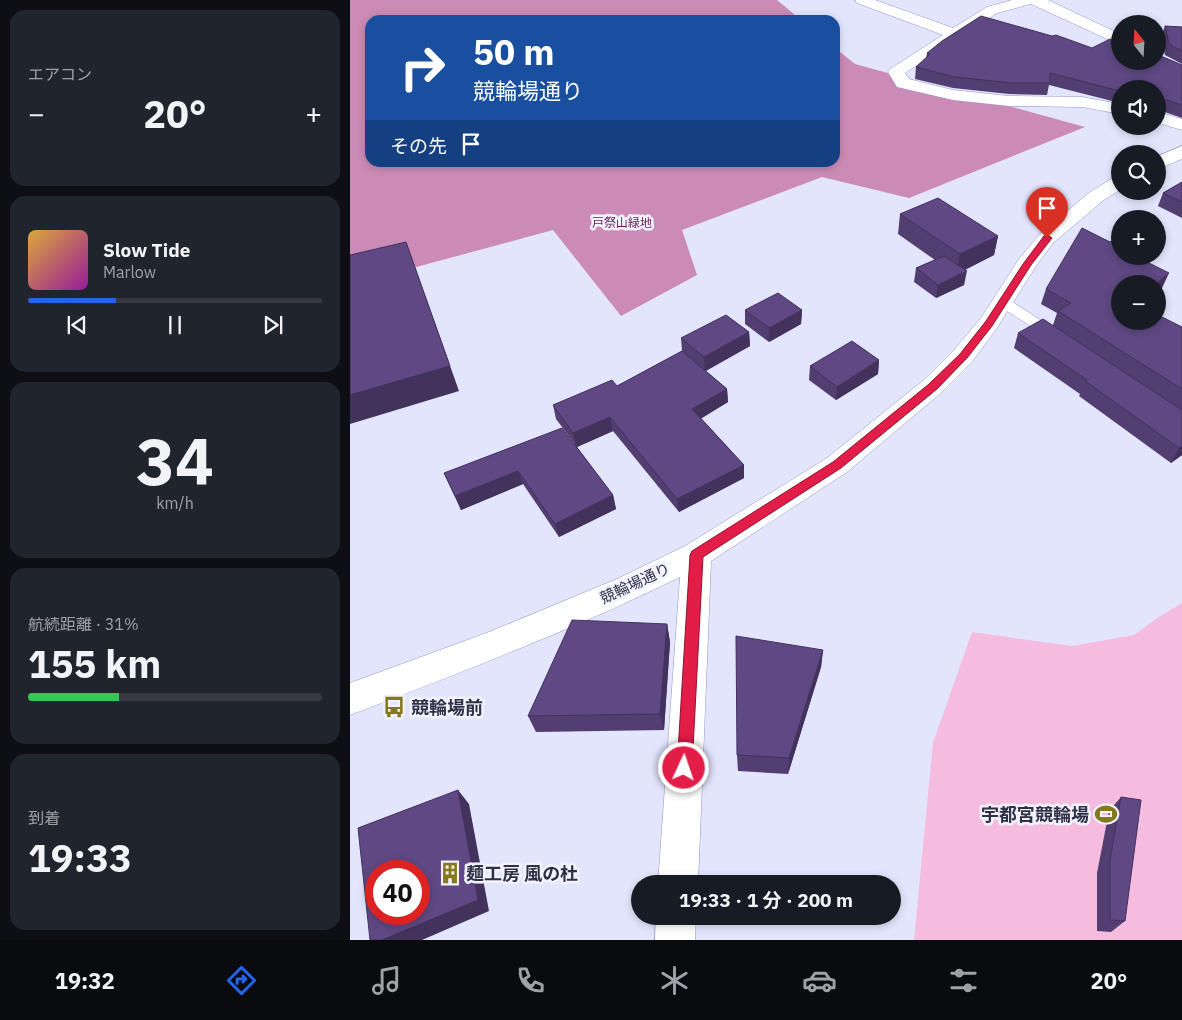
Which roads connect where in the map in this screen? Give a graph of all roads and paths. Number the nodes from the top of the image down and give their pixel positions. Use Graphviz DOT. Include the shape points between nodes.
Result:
graph roads {
  1 [pos="862,0"];
  2 [pos="1028,0"];
  3 [pos="1036,0"];
  4 [pos="955,34"];
  5 [pos="1111,35"];
  6 [pos="1111,107"];
  7 [pos="1166,120"];
  8 [pos="1182,125"];
  9 [pos="1182,152"];
  10 [pos="1166,159"];
  11 [pos="1111,187"];
  12 [pos="1003,302"];
  13 [pos="1068,344"];
  14 [pos="696,555"];
  15 [pos="350,699"];
  16 [pos="678,875"];
  17 [pos="676,925"];
  18 [pos="675,940"];
  1 -- 4 [label="street"];
  2 -- 4 [label="street" via="992,10"];
  3 -- 5 [label="street"];
  4 -- 6 [label="street" via="896,72 903,83 962,96 1009,101 1082,102"];
  7 -- 8 [label="street"];
  9 -- 10 [label="street"];
  11 -- 12 [label="street, 競輪場通り" via="1047,238"];
  12 -- 13 [label="lane"];
  12 -- 14 [label="street, 競輪場通り" via="963,356 894,419 837,465"];
  14 -- 15 [label="street, 競輪場通り" via="628,588 500,642"];
  14 -- 16 [label="street"];
  17 -- 18 [label="street"];
}
